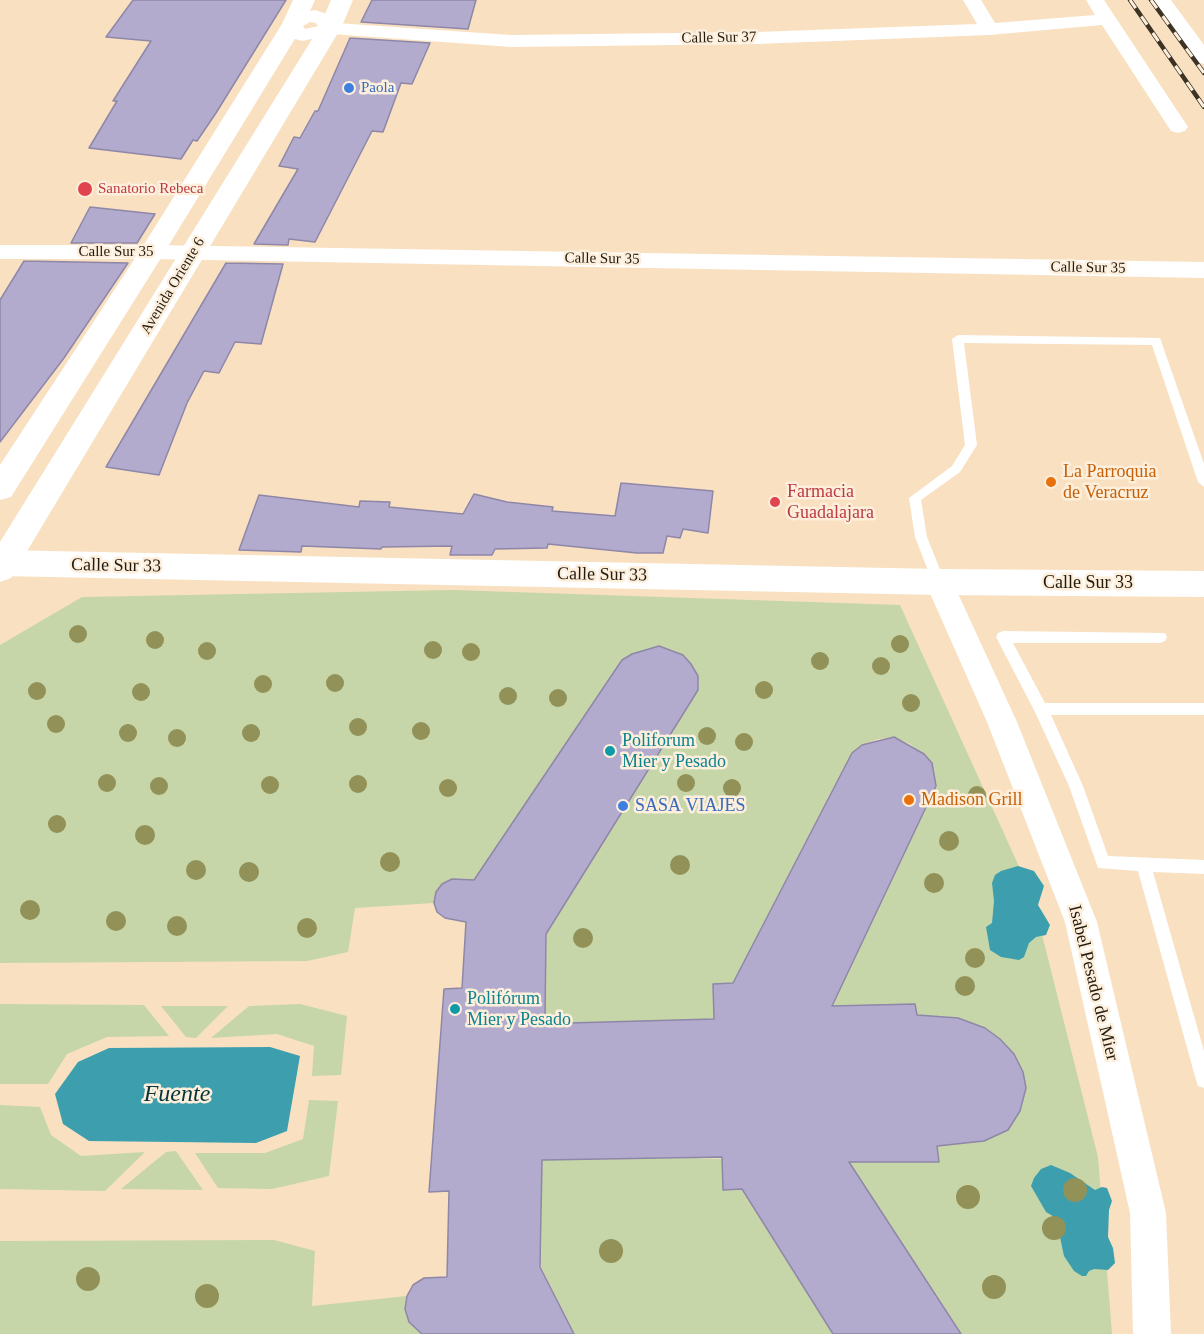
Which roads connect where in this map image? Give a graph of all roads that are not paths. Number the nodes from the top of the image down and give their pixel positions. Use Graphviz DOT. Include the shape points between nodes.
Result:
graph roads {
  1 [pos="304,0"];
  2 [pos="342,0"];
  3 [pos="972,0"];
  4 [pos="1095,0"];
  5 [pos="1162,0"];
  6 [pos="1109,19"];
  7 [pos="293,24"];
  8 [pos="330,27"];
  9 [pos="988,29"];
  10 [pos="1204,58"];
  11 [pos="1178,127"];
  12 [pos="0,252"];
  13 [pos="152,252"];
  14 [pos="194,252"];
  15 [pos="1204,270"];
  16 [pos="1204,482"];
  17 [pos="0,489"];
  18 [pos="1,565"];
  19 [pos="939,582"];
  20 [pos="1204,584"];
  21 [pos="1160,637"];
  22 [pos="1041,709"];
  23 [pos="1204,709"];
  24 [pos="1144,865"];
  25 [pos="1204,867"];
  26 [pos="1204,1080"];
  27 [pos="1152,1334"];
  1 -- 7 [label="main road, Avenida Oriente 6"];
  2 -- 8 [label="main road, Avenida Oriente 6"];
  3 -- 9 [label="street"];
  4 -- 6 [label="street"];
  5 -- 10 [label="street"];
  6 -- 9 [label="street, Calle Sur 37"];
  6 -- 11 [label="street"];
  7 -- 8 [label="street, Calle Sur 37" via="303,35"];
  7 -- 13 [label="main road, Avenida Oriente 6"];
  8 -- 9 [label="street, Calle Sur 37" via="511,41 758,38"];
  8 -- 14 [label="main road, Avenida Oriente 6"];
  12 -- 13 [label="street, Calle Sur 35"];
  13 -- 14 [label="street, Calle Sur 35"];
  13 -- 17 [label="main road, Avenida Oriente 6"];
  14 -- 15 [label="street, Calle Sur 35"];
  14 -- 18 [label="main road, Avenida Oriente 6"];
  16 -- 19 [label="lane" via="1156,341 958,339 971,445 956,469 915,498 921,537"];
  18 -- 19 [label="main road, Calle Sur 33"];
  19 -- 20 [label="main road, Calle Sur 33"];
  19 -- 27 [label="street, Isabel Pesado de Mier" via="1002,722 1081,922 1148,1213"];
  21 -- 22 [label="lane" via="1003,637"];
  22 -- 23 [label="lane"];
  22 -- 24 [label="lane" via="1076,786 1103,863"];
  24 -- 25 [label="lane"];
  24 -- 26 [label="lane"];
}
